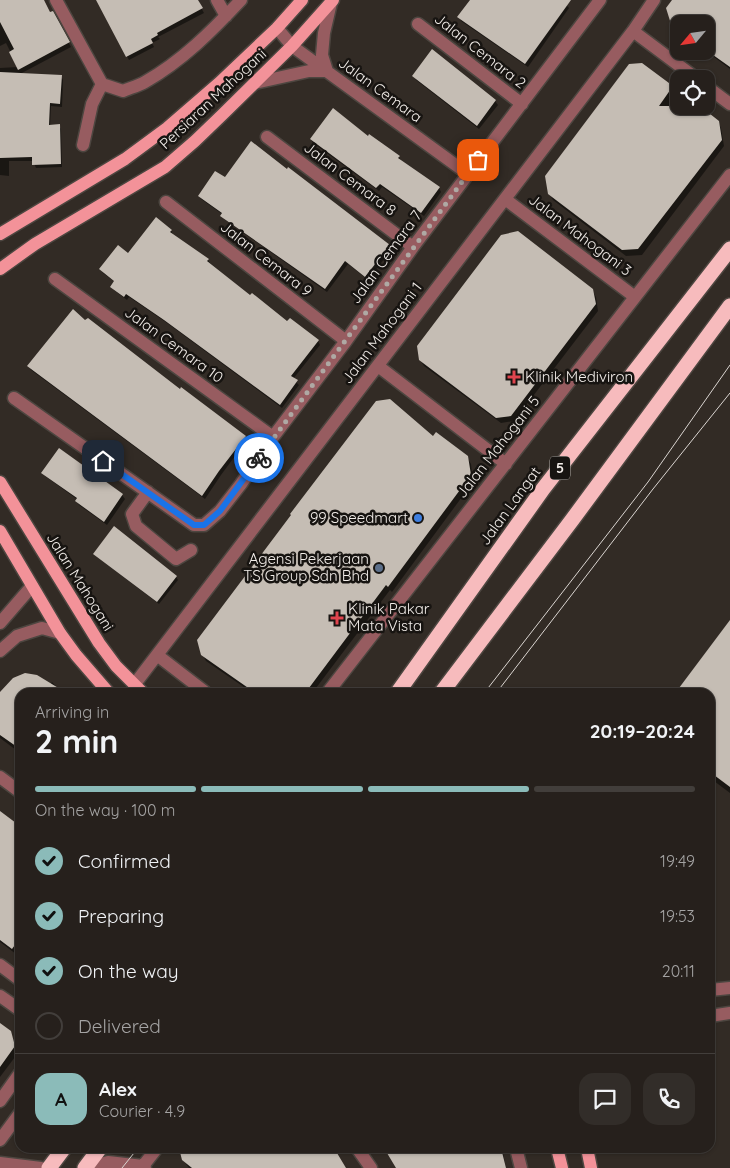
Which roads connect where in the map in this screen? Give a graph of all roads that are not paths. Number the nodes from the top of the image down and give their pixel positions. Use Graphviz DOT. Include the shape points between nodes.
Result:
graph roads {
  1 [pos="56,0"];
  2 [pos="217,0"];
  3 [pos="241,0"];
  4 [pos="302,0"];
  5 [pos="654,0"];
  6 [pos="332,1"];
  7 [pos="595,2"];
  8 [pos="226,16"];
  9 [pos="418,24"];
  10 [pos="277,28"];
  11 [pos="633,31"];
  12 [pos="292,46"];
  13 [pos="685,70"];
  14 [pos="327,71"];
  15 [pos="255,83"];
  16 [pos="102,84"];
  17 [pos="715,93"];
  18 [pos="522,104"];
  19 [pos="730,104"];
  20 [pos="267,137"];
  21 [pos="84,144"];
  22 [pos="468,174"];
  23 [pos="730,175"];
  24 [pos="505,199"];
  25 [pos="166,202"];
  26 [pos="0,234"];
  27 [pos="413,247"];
  28 [pos="730,249"];
  29 [pos="0,269"];
  30 [pos="56,279"];
  31 [pos="635,297"];
  32 [pos="730,306"];
  33 [pos="346,342"];
  34 [pos="378,366"];
  35 [pos="14,398"];
  36 [pos="273,437"];
  37 [pos="506,464"];
  38 [pos="0,482"];
  39 [pos="148,492"];
  40 [pos="0,531"];
  41 [pos="190,550"];
  42 [pos="32,586"];
  43 [pos="0,623"];
  44 [pos="60,633"];
  45 [pos="0,651"];
  46 [pos="157,656"];
  47 [pos="105,688"];
  48 [pos="137,688"];
  49 [pos="139,688"];
  50 [pos="200,688"];
  51 [pos="331,688"];
  52 [pos="401,688"];
  53 [pos="445,688"];
  54 [pos="0,777"];
  55 [pos="15,788"];
  56 [pos="0,965"];
  57 [pos="15,976"];
  58 [pos="730,988"];
  59 [pos="715,990"];
  60 [pos="0,996"];
  61 [pos="15,1006"];
  62 [pos="730,1013"];
  63 [pos="715,1015"];
  64 [pos="15,1080"];
  65 [pos="0,1101"];
  66 [pos="15,1120"];
  67 [pos="0,1140"];
  68 [pos="60,1153"];
  69 [pos="96,1153"];
  70 [pos="154,1153"];
  71 [pos="360,1153"];
  72 [pos="517,1153"];
  73 [pos="558,1153"];
  74 [pos="587,1153"];
  75 [pos="0,1163"];
  76 [pos="144,1167"];
  77 [pos="41,1168"];
  78 [pos="48,1168"];
  79 [pos="86,1168"];
  80 [pos="371,1168"];
  81 [pos="521,1168"];
  82 [pos="562,1168"];
  83 [pos="591,1168"];
  1 -- 16 [label="street"];
  2 -- 8 [label="street"];
  3 -- 8 [label="street"];
  4 -- 10 [label="main road, Persiaran Mahogani"];
  5 -- 11 [label="street, Jalan Mahogani 1"];
  6 -- 12 [label="main road, Persiaran Mahogani"];
  6 -- 14 [label="street" via="322,55"];
  7 -- 18 [label="street, Jalan Cemara 7"];
  8 -- 16 [label="street" via="180,59 143,83 123,91"];
  9 -- 18 [label="street, Jalan Cemara 2"];
  10 -- 12 [label="street, Jalan Cemara"];
  10 -- 26 [label="main road, Persiaran Mahogani" via="160,133 125,159"];
  11 -- 13 [label="street"];
  11 -- 24 [label="street, Jalan Mahogani 1"];
  12 -- 14 [label="street, Jalan Cemara"];
  12 -- 15 [label="main road, Persiaran Mahogani"];
  14 -- 15 [label="street" via="309,71"];
  14 -- 22 [label="street, Jalan Cemara"];
  15 -- 29 [label="main road, Persiaran Mahogani" via="165,167 35,244"];
  16 -- 21 [label="street" via="92,104"];
  17 -- 19 [label="street"];
  18 -- 22 [label="street, Jalan Cemara 7"];
  20 -- 27 [label="street, Jalan Cemara 8"];
  22 -- 27 [label="street, Jalan Cemara 7"];
  23 -- 31 [label="street, Jalan Mahogani 5"];
  24 -- 31 [label="street, Jalan Mahogani 3"];
  24 -- 34 [label="street, Jalan Mahogani 1"];
  25 -- 33 [label="street, Jalan Cemara 9"];
  27 -- 33 [label="street, Jalan Cemara 7"];
  28 -- 52 [label="highway, Jalan Langat / 5" via="543,489"];
  30 -- 36 [label="street, Jalan Cemara 10"];
  31 -- 37 [label="street, Jalan Mahogani 5"];
  32 -- 53 [label="highway"];
  33 -- 36 [label="street, Jalan Cemara 7"];
  34 -- 37 [label="street"];
  34 -- 46 [label="street, Jalan Mahogani 1"];
  35 -- 39 [label="street"];
  36 -- 39 [label="street, Jalan Cemara 7" via="220,511 204,525 194,525"];
  37 -- 51 [label="street, Jalan Mahogani 5"];
  38 -- 48 [label="main road, Jalan Mahogani" via="99,643"];
  39 -- 41 [label="street" via="132,514 136,526 176,559"];
  40 -- 42 [label="main road"];
  42 -- 43 [label="street"];
  42 -- 44 [label="main road"];
  44 -- 45 [label="street" via="42,628 17,636"];
  44 -- 47 [label="main road"];
  46 -- 49 [label="street, Jalan Mahogani 1"];
  46 -- 50 [label="street"];
  54 -- 55 [label="street"];
  56 -- 57 [label="street"];
  58 -- 59 [label="street"];
  60 -- 61 [label="street"];
  62 -- 63 [label="street"];
  64 -- 65 [label="street"];
  66 -- 67 [label="street"];
  68 -- 78 [label="highway"];
  69 -- 79 [label="highway"];
  70 -- 76 [label="street"];
  71 -- 80 [label="street"];
  72 -- 81 [label="street"];
  73 -- 82 [label="main road"];
  74 -- 83 [label="main road"];
  75 -- 77 [label="street"];
  76 -- 79 [label="street" via="108,1162"];
}
